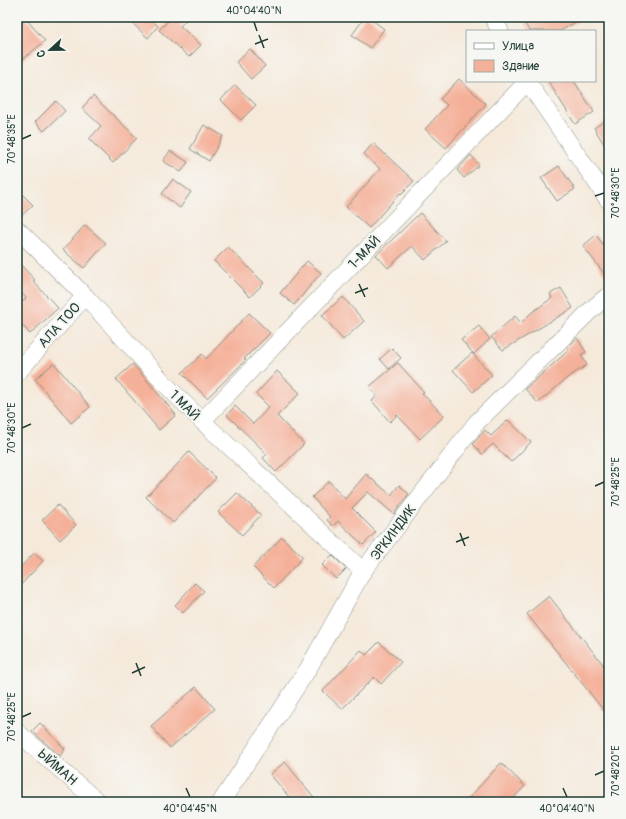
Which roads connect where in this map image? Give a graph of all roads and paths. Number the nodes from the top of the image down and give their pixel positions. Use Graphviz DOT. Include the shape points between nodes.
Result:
graph roads {
  1 [pos="493,17"];
  2 [pos="500,30"];
  3 [pos="527,82"];
  4 [pos="609,201"];
  5 [pos="17,229"];
  6 [pos="609,295"];
  7 [pos="85,296"];
  8 [pos="17,373"];
  9 [pos="202,421"];
  10 [pos="363,571"];
  11 [pos="17,732"];
  12 [pos="98,802"];
  13 [pos="220,802"];
  1 -- 2 [label="street"];
  3 -- 4 [label="street"];
  3 -- 9 [label="street, 1-МАЙ"];
  5 -- 7 [label="street, 1 МАЙ"];
  6 -- 10 [label="street, ЭРКИНДИК" via="478,422"];
  7 -- 8 [label="street, АЛА ТОО"];
  7 -- 9 [label="street, 1 МАЙ"];
  9 -- 10 [label="street, 1 МАЙ"];
  10 -- 13 [label="street, ЭРКИНДИК" via="308,669"];
  11 -- 12 [label="street, ЫЙМАН"];
}
